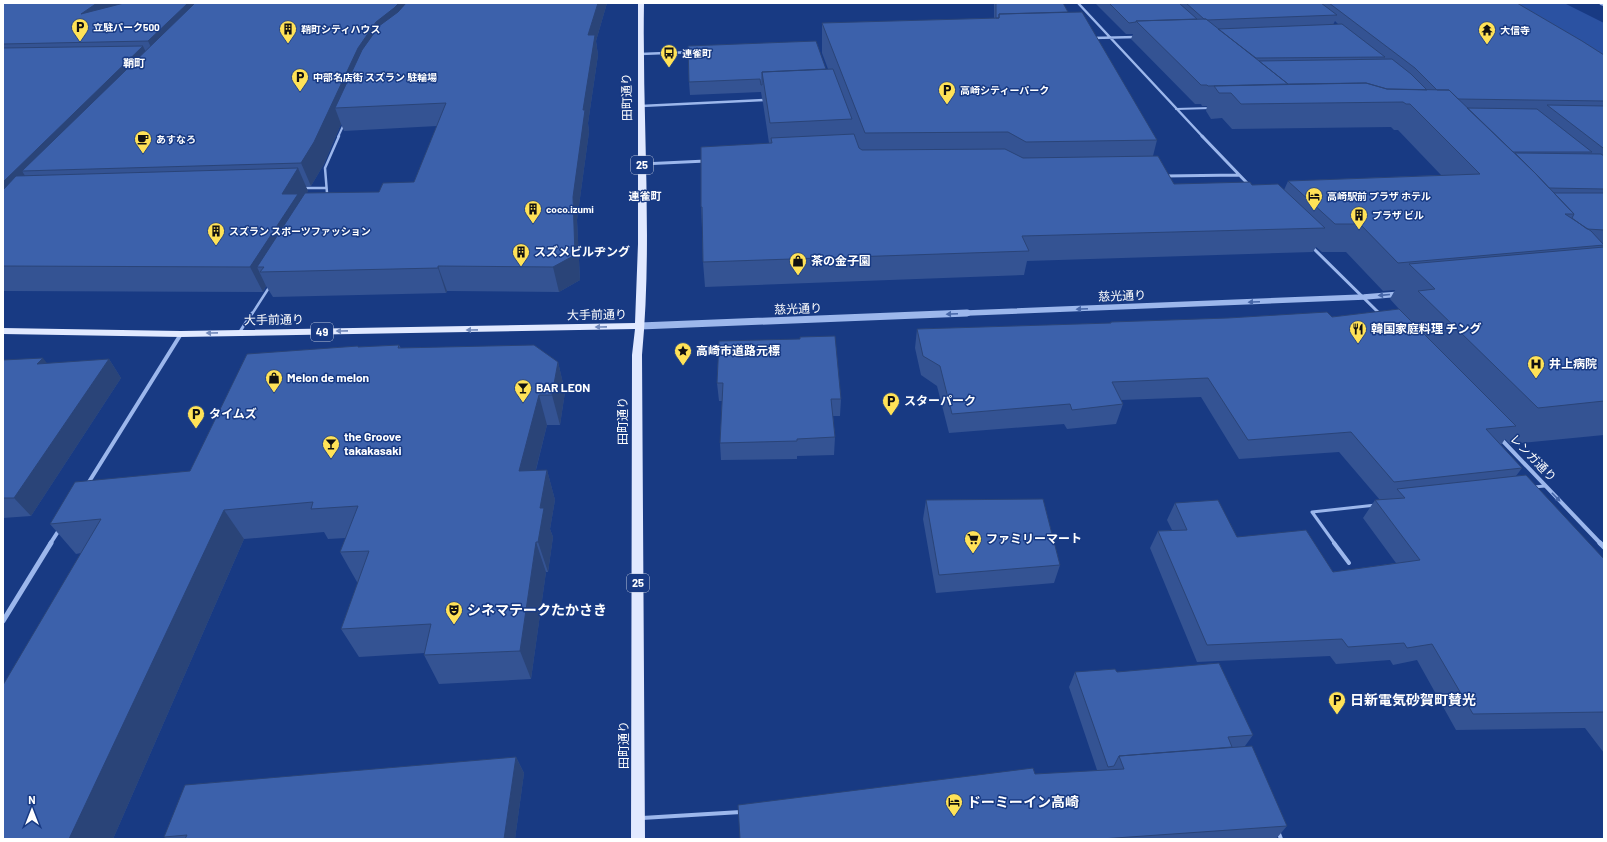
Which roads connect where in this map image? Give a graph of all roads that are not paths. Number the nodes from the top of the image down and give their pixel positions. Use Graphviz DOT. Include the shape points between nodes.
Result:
graph roads {
  1 [pos="641,3"];
  2 [pos="1078,3"];
  3 [pos="1144,36"];
  4 [pos="1109,38"];
  5 [pos="1084,39"];
  6 [pos="697,52"];
  7 [pos="640,54"];
  8 [pos="770,100"];
  9 [pos="641,106"];
  10 [pos="1215,108"];
  11 [pos="1176,109"];
  12 [pos="346,119"];
  13 [pos="714,161"];
  14 [pos="642,164"];
  15 [pos="1239,175"];
  16 [pos="1158,176"];
  17 [pos="1250,186"];
  18 [pos="302,188"];
  19 [pos="325,188"];
  20 [pos="323,200"];
  21 [pos="1309,244"];
  22 [pos="271,284"];
  23 [pos="1411,293"];
  24 [pos="1364,297"];
  25 [pos="1384,317"];
  26 [pos="640,326"];
  27 [pos="3,331"];
  28 [pos="239,333"];
  29 [pos="181,334"];
  30 [pos="1497,435"];
  31 [pos="1545,486"];
  32 [pos="1531,488"];
  33 [pos="82,493"];
  34 [pos="1382,504"];
  35 [pos="61,527"];
  36 [pos="1604,547"];
  37 [pos="1349,563"];
  38 [pos="3,621"];
  39 [pos="748,812"];
  40 [pos="639,818"];
  41 [pos="1275,826"];
  42 [pos="638,839"];
  43 [pos="1281,839"];
  1 -- 7 [label="main road, 田町通り / 25"];
  2 -- 4 [label="street"];
  3 -- 4 [label="street"];
  4 -- 5 [label="street"];
  4 -- 11 [label="street"];
  6 -- 7 [label="street"];
  7 -- 9 [label="main road, 田町通り / 25"];
  8 -- 9 [label="street"];
  9 -- 14 [label="main road, 田町通り / 25"];
  10 -- 11 [label="lane"];
  11 -- 15 [label="street"];
  12 -- 19 [label="lane" via="325,168"];
  13 -- 14 [label="street"];
  14 -- 26 [label="main road, 田町通り / 25"];
  15 -- 16 [label="street"];
  15 -- 17 [label="street"];
  18 -- 19 [label="lane"];
  19 -- 20 [label="lane" via="327,193"];
  21 -- 24 [label="street"];
  22 -- 28 [label="lane"];
  23 -- 24 [label="street, 慈光通り, one-way"];
  24 -- 25 [label="street"];
  24 -- 26 [label="street, 慈光通り, one-way"];
  26 -- 28 [label="main road, 大手前通り / 49, one-way"];
  26 -- 40 [label="main road, 田町通り / 25" via="637,355"];
  27 -- 29 [label="main road, 大手前通り / 49"];
  28 -- 29 [label="main road, 大手前通り / 49, one-way"];
  29 -- 33 [label="street"];
  30 -- 31 [label="street, レンガ通り"];
  31 -- 32 [label="lane"];
  31 -- 36 [label="street, レンガ通り, one-way"];
  34 -- 37 [label="lane" via="1312,512"];
  35 -- 38 [label="street"];
  39 -- 40 [label="lane"];
  40 -- 42 [label="main road, 田町通り / 25"];
  41 -- 43 [label="lane"];
}
